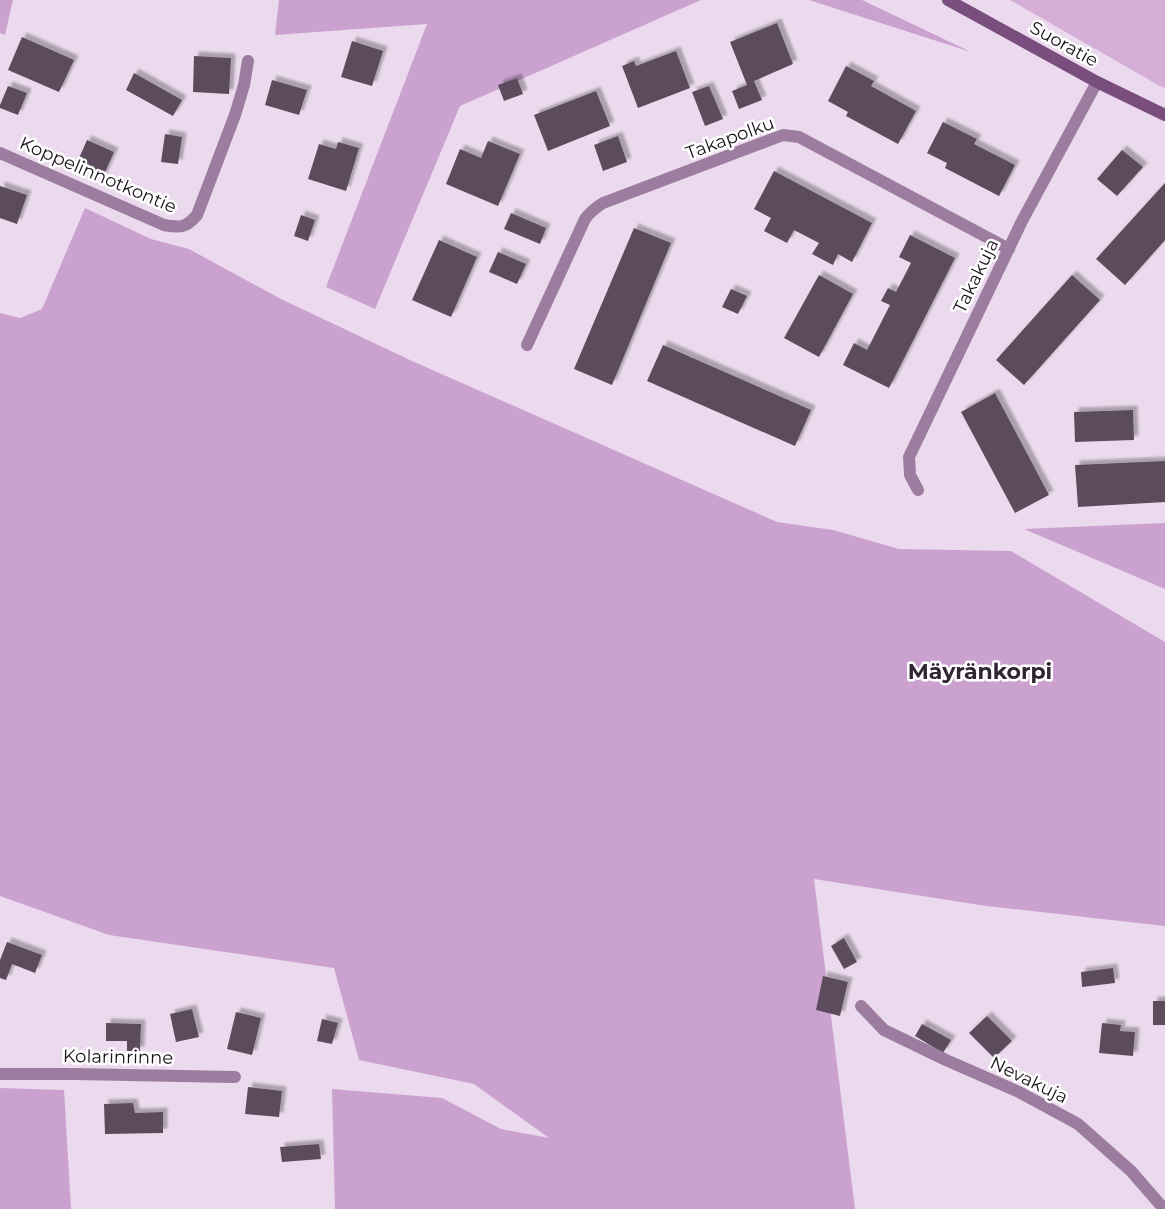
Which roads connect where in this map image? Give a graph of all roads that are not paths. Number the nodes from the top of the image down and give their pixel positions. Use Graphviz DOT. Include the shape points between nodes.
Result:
graph roads {
  1 [pos="948,0"];
  2 [pos="248,61"];
  3 [pos="1096,82"];
  4 [pos="1165,115"];
  5 [pos="0,152"];
  6 [pos="1009,249"];
  7 [pos="528,344"];
  8 [pos="918,490"];
  9 [pos="861,1006"];
  10 [pos="0,1074"];
  11 [pos="235,1077"];
  12 [pos="1164,1209"];
  1 -- 3 [label="street, Suoratie"];
  2 -- 5 [label="street, Koppelinnotkontie" via="235,115 197,215 184,226 164,225"];
  3 -- 4 [label="street, Suoratie"];
  3 -- 6 [label="street, Takakuja"];
  6 -- 7 [label="street, Takapolku" via="799,137 783,135 603,203 589,213"];
  6 -- 8 [label="street, Takakuja" via="909,457 910,474"];
  9 -- 12 [label="street, Nevakuja" via="884,1030 1019,1092 1078,1124 1130,1171"];
  10 -- 11 [label="street, Kolarinrinne"];
}
